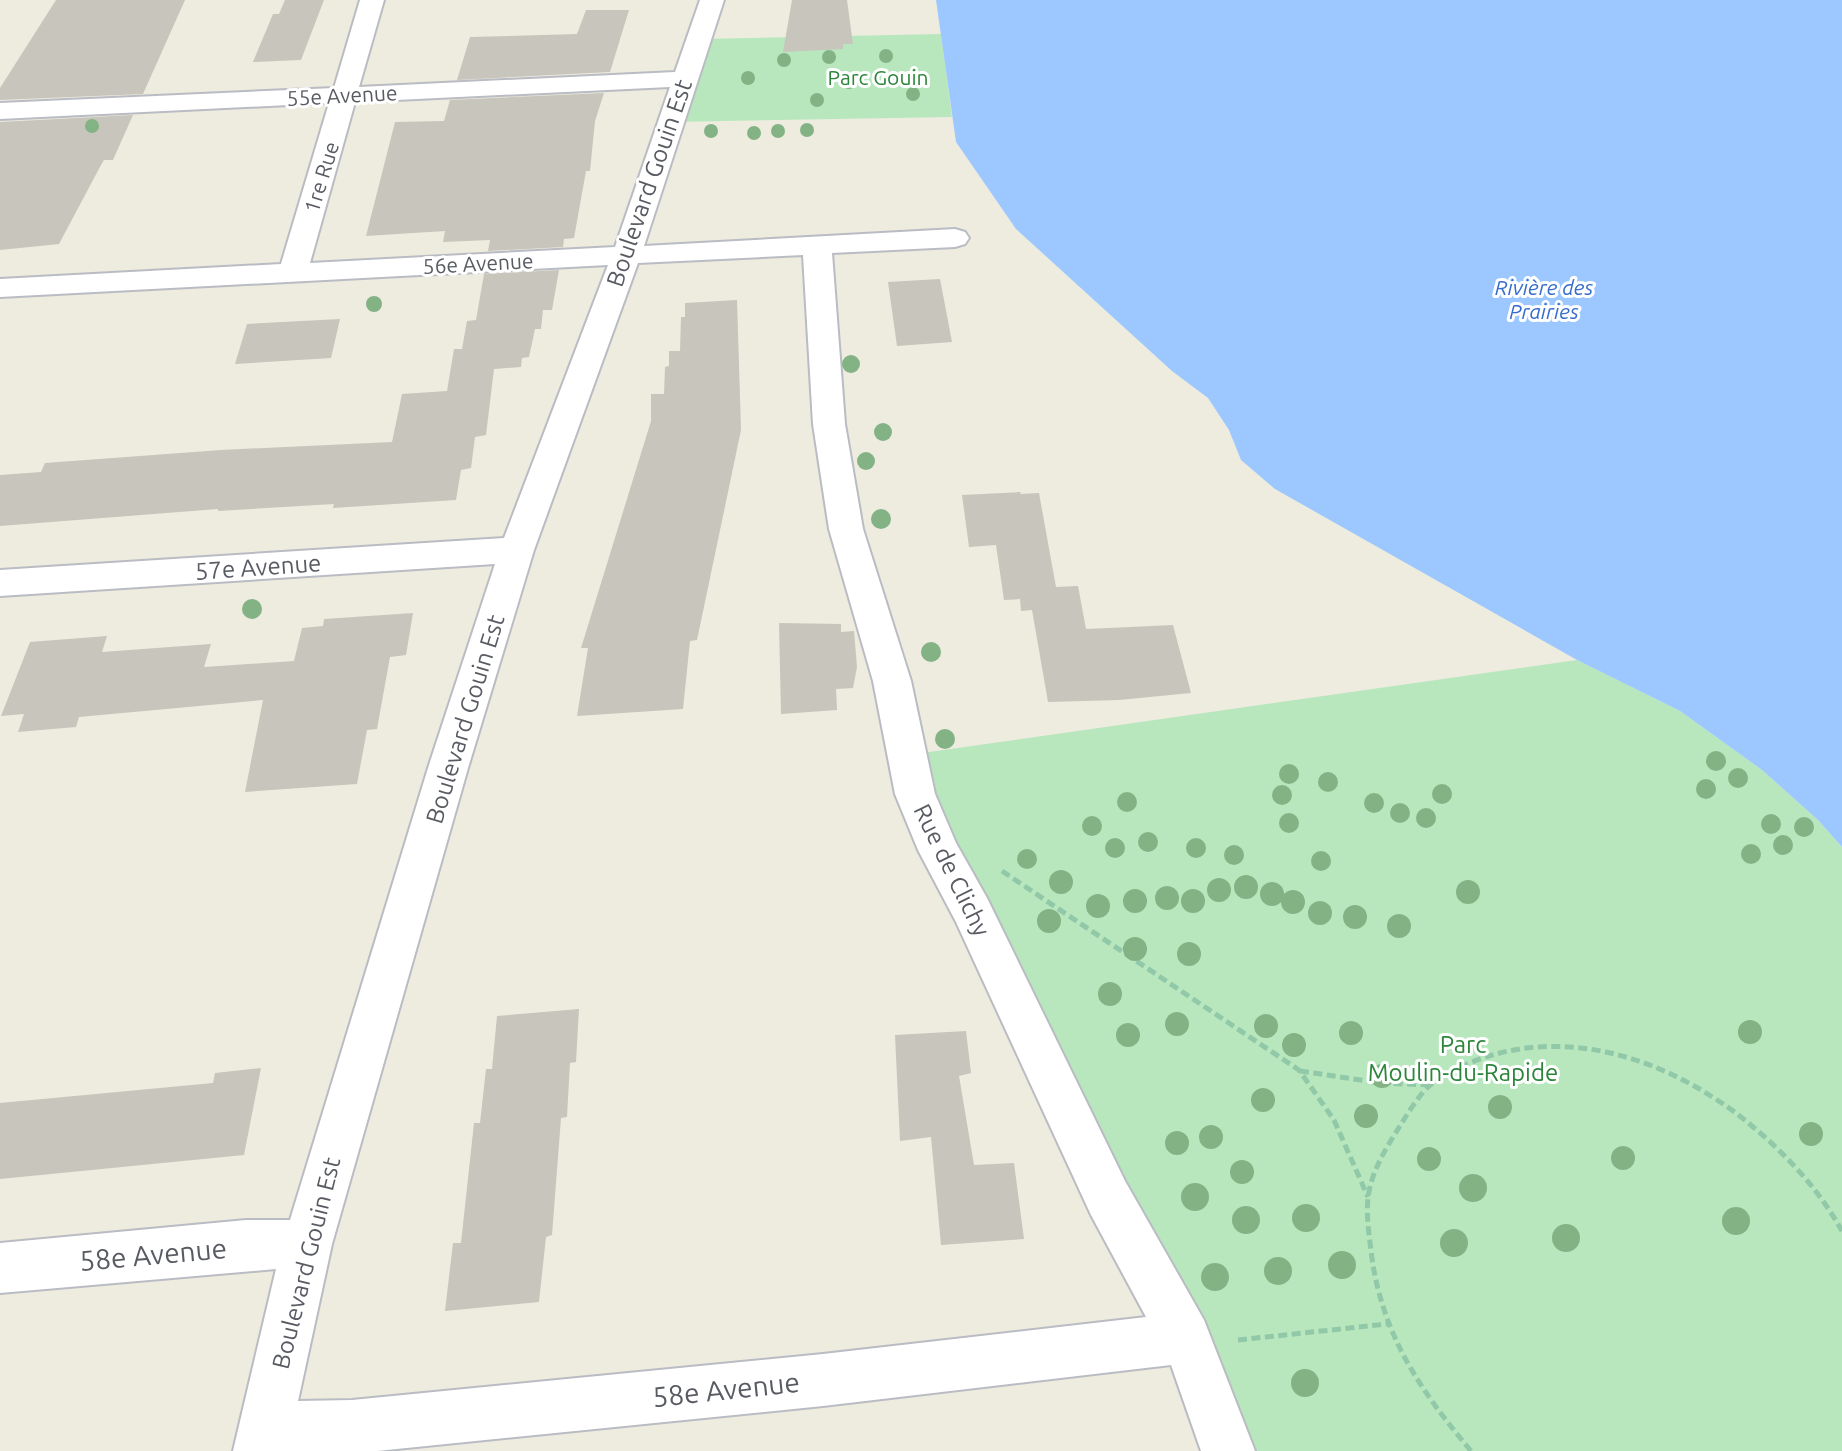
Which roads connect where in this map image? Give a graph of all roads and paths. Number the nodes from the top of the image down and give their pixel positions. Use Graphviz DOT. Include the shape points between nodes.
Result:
graph roads {
  1 [pos="372,0"];
  2 [pos="712,0"];
  3 [pos="685,79"];
  4 [pos="346,95"];
  5 [pos="0,111"];
  6 [pos="955,238"];
  7 [pos="817,245"];
  8 [pos="626,256"];
  9 [pos="293,272"];
  10 [pos="0,288"];
  11 [pos="517,550"];
  12 [pos="0,583"];
  13 [pos="994,866"];
  14 [pos="1299,1070"];
  15 [pos="1430,1085"];
  16 [pos="1368,1198"];
  17 [pos="1842,1231"];
  18 [pos="307,1244"];
  19 [pos="0,1268"];
  20 [pos="1387,1324"];
  21 [pos="1187,1341"];
  22 [pos="263,1439"];
  23 [pos="1228,1451"];
  24 [pos="1471,1451"];
  1 -- 4 [label="street, 1re Rue"];
  2 -- 3 [label="street, Boulevard Gouin Est"];
  3 -- 4 [label="street, 55e Avenue"];
  3 -- 8 [label="street, Boulevard Gouin Est"];
  4 -- 5 [label="street, 55e Avenue"];
  4 -- 9 [label="street, 1re Rue"];
  6 -- 7 [label="street, 56e Avenue"];
  7 -- 8 [label="street, 56e Avenue"];
  7 -- 21 [label="street, Rue de Clichy" via="829,424 846,529 892,681 915,794 1108,1198"];
  8 -- 9 [label="street, 56e Avenue"];
  8 -- 11 [label="street, Boulevard Gouin Est"];
  9 -- 10 [label="street, 56e Avenue"];
  11 -- 12 [label="street, 57e Avenue"];
  11 -- 18 [label="street, Boulevard Gouin Est"];
  13 -- 14 [label="path"];
  14 -- 15 [label="path" via="1380,1083"];
  14 -- 16 [label="path" via="1334,1120"];
  15 -- 16 [label="path" via="1392,1138"];
  15 -- 17 [label="path" via="1459,1067 1529,1046 1599,1048 1640,1059 1713,1095 1780,1150 1809,1182"];
  16 -- 20 [label="path" via="1373,1259"];
  18 -- 19 [label="street, 58e Avenue" via="246,1245"];
  18 -- 22 [label="street, Boulevard Gouin Est"];
  20 -- 21 [label="path"];
  20 -- 24 [label="path" via="1408,1368"];
  21 -- 22 [label="street, 58e Avenue"];
  21 -- 23 [label="street, Rue de Clichy"];
}
